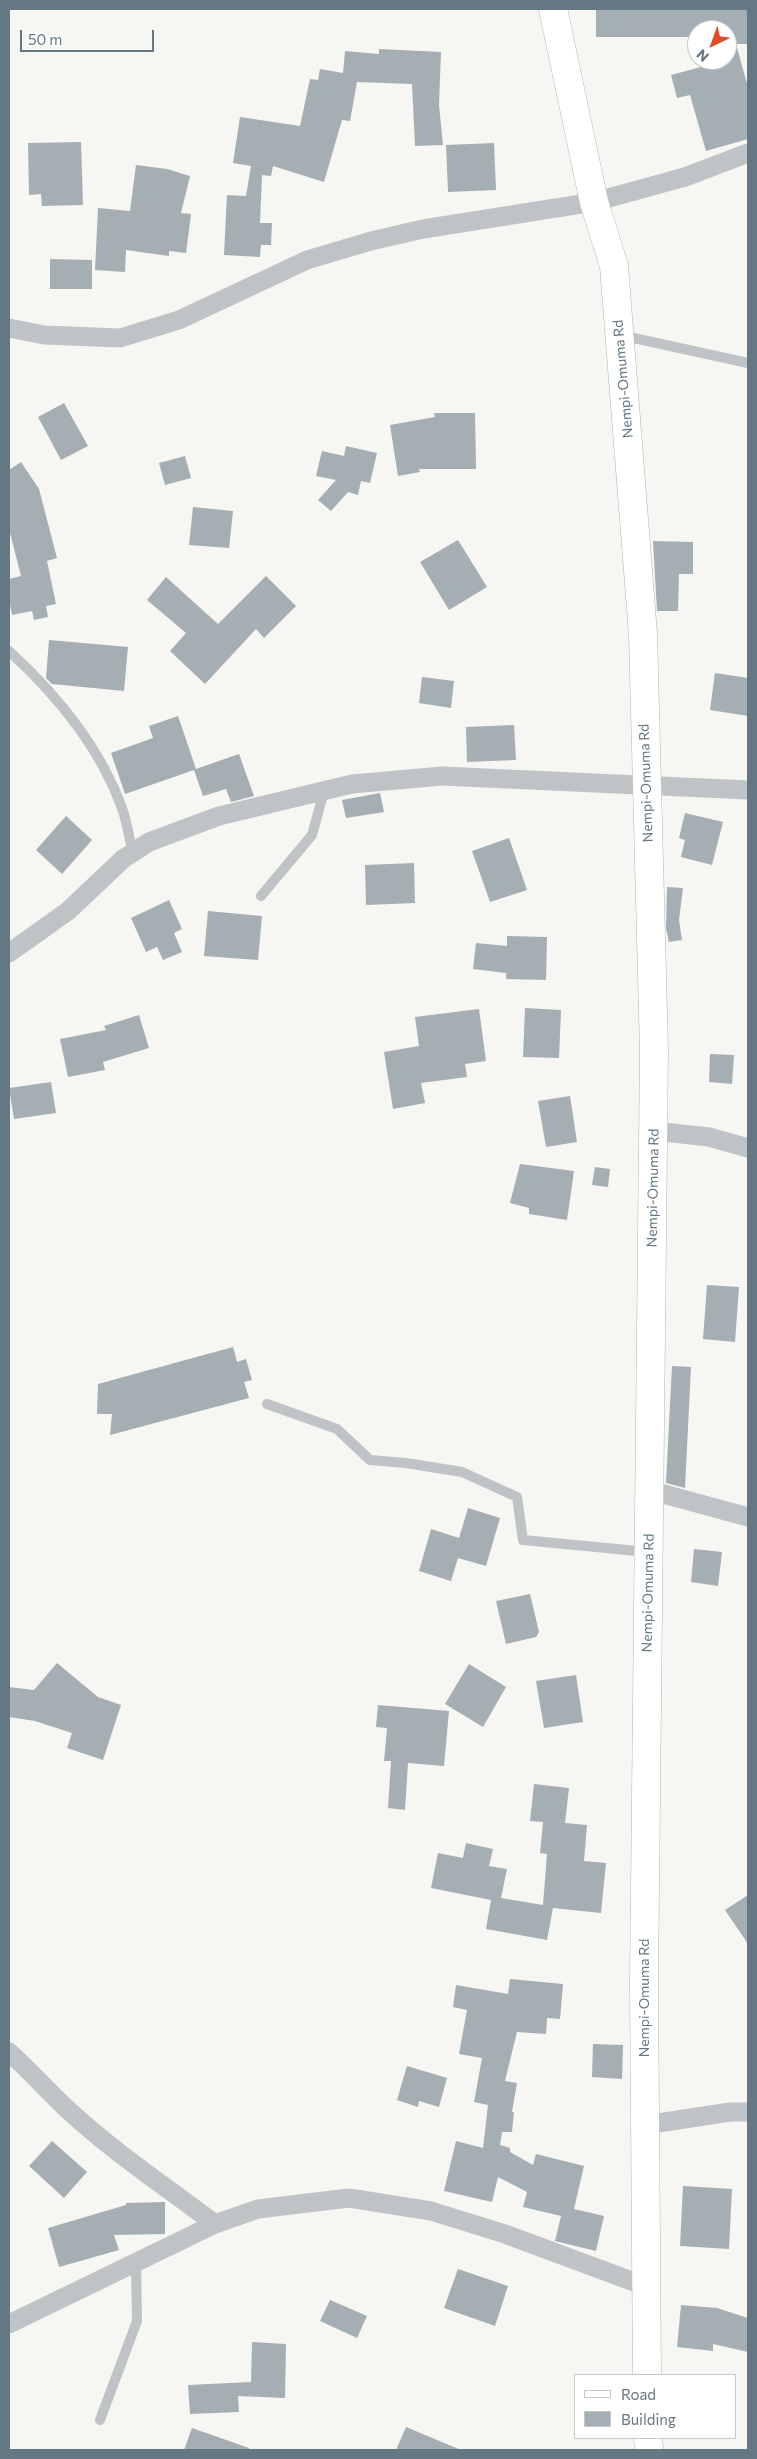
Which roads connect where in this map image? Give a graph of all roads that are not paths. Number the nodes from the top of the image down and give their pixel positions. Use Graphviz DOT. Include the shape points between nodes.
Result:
graph roads {
  1 [pos="553,9"];
  2 [pos="748,153"];
  3 [pos="594,202"];
  4 [pos="9,328"];
  5 [pos="619,335"];
  6 [pos="748,363"];
  7 [pos="9,651"];
  8 [pos="646,785"];
  9 [pos="748,790"];
  10 [pos="324,791"];
  11 [pos="133,853"];
  12 [pos="261,896"];
  13 [pos="9,953"];
  14 [pos="654,1131"];
  15 [pos="748,1148"];
  16 [pos="267,1404"];
  17 [pos="649,1490"];
  18 [pos="748,1517"];
  19 [pos="648,1552"];
  20 [pos="9,2052"];
  21 [pos="748,2112"];
  22 [pos="645,2125"];
  23 [pos="215,2224"];
  24 [pos="136,2264"];
  25 [pos="645,2286"];
  26 [pos="9,2324"];
  27 [pos="647,2374"];
  28 [pos="100,2420"];
  1 -- 3 [label="street, Nempi-Omuma Rd"];
  2 -- 3 [label="street" via="685,177"];
  3 -- 4 [label="street" via="423,229 371,241 307,260 179,320 120,338 44,335"];
  3 -- 5 [label="street, Nempi-Omuma Rd" via="614,266"];
  5 -- 6 [label="lane"];
  5 -- 8 [label="street, Nempi-Omuma Rd" via="643,634"];
  7 -- 11 [label="lane" via="63,706 87,741 122,808"];
  8 -- 9 [label="street"];
  8 -- 10 [label="street" via="442,776 352,784"];
  8 -- 14 [label="street, Nempi-Omuma Rd"];
  10 -- 11 [label="street" via="219,816 149,842"];
  10 -- 12 [label="lane" via="312,835"];
  11 -- 13 [label="street" via="68,911"];
  14 -- 15 [label="street" via="708,1137"];
  14 -- 17 [label="street, Nempi-Omuma Rd"];
  16 -- 19 [label="lane" via="337,1429 370,1460 462,1472 517,1497 523,1540"];
  17 -- 18 [label="street"];
  17 -- 19 [label="street, Nempi-Omuma Rd"];
  19 -- 22 [label="street, Nempi-Omuma Rd"];
  20 -- 23 [label="street" via="66,2108 112,2147"];
  21 -- 22 [label="street"];
  22 -- 25 [label="street, Nempi-Omuma Rd"];
  23 -- 24 [label="street"];
  23 -- 25 [label="street" via="258,2209 349,2198 431,2211 505,2234"];
  24 -- 26 [label="street"];
  24 -- 28 [label="lane" via="138,2321"];
  25 -- 27 [label="street, Nempi-Omuma Rd"];
}
